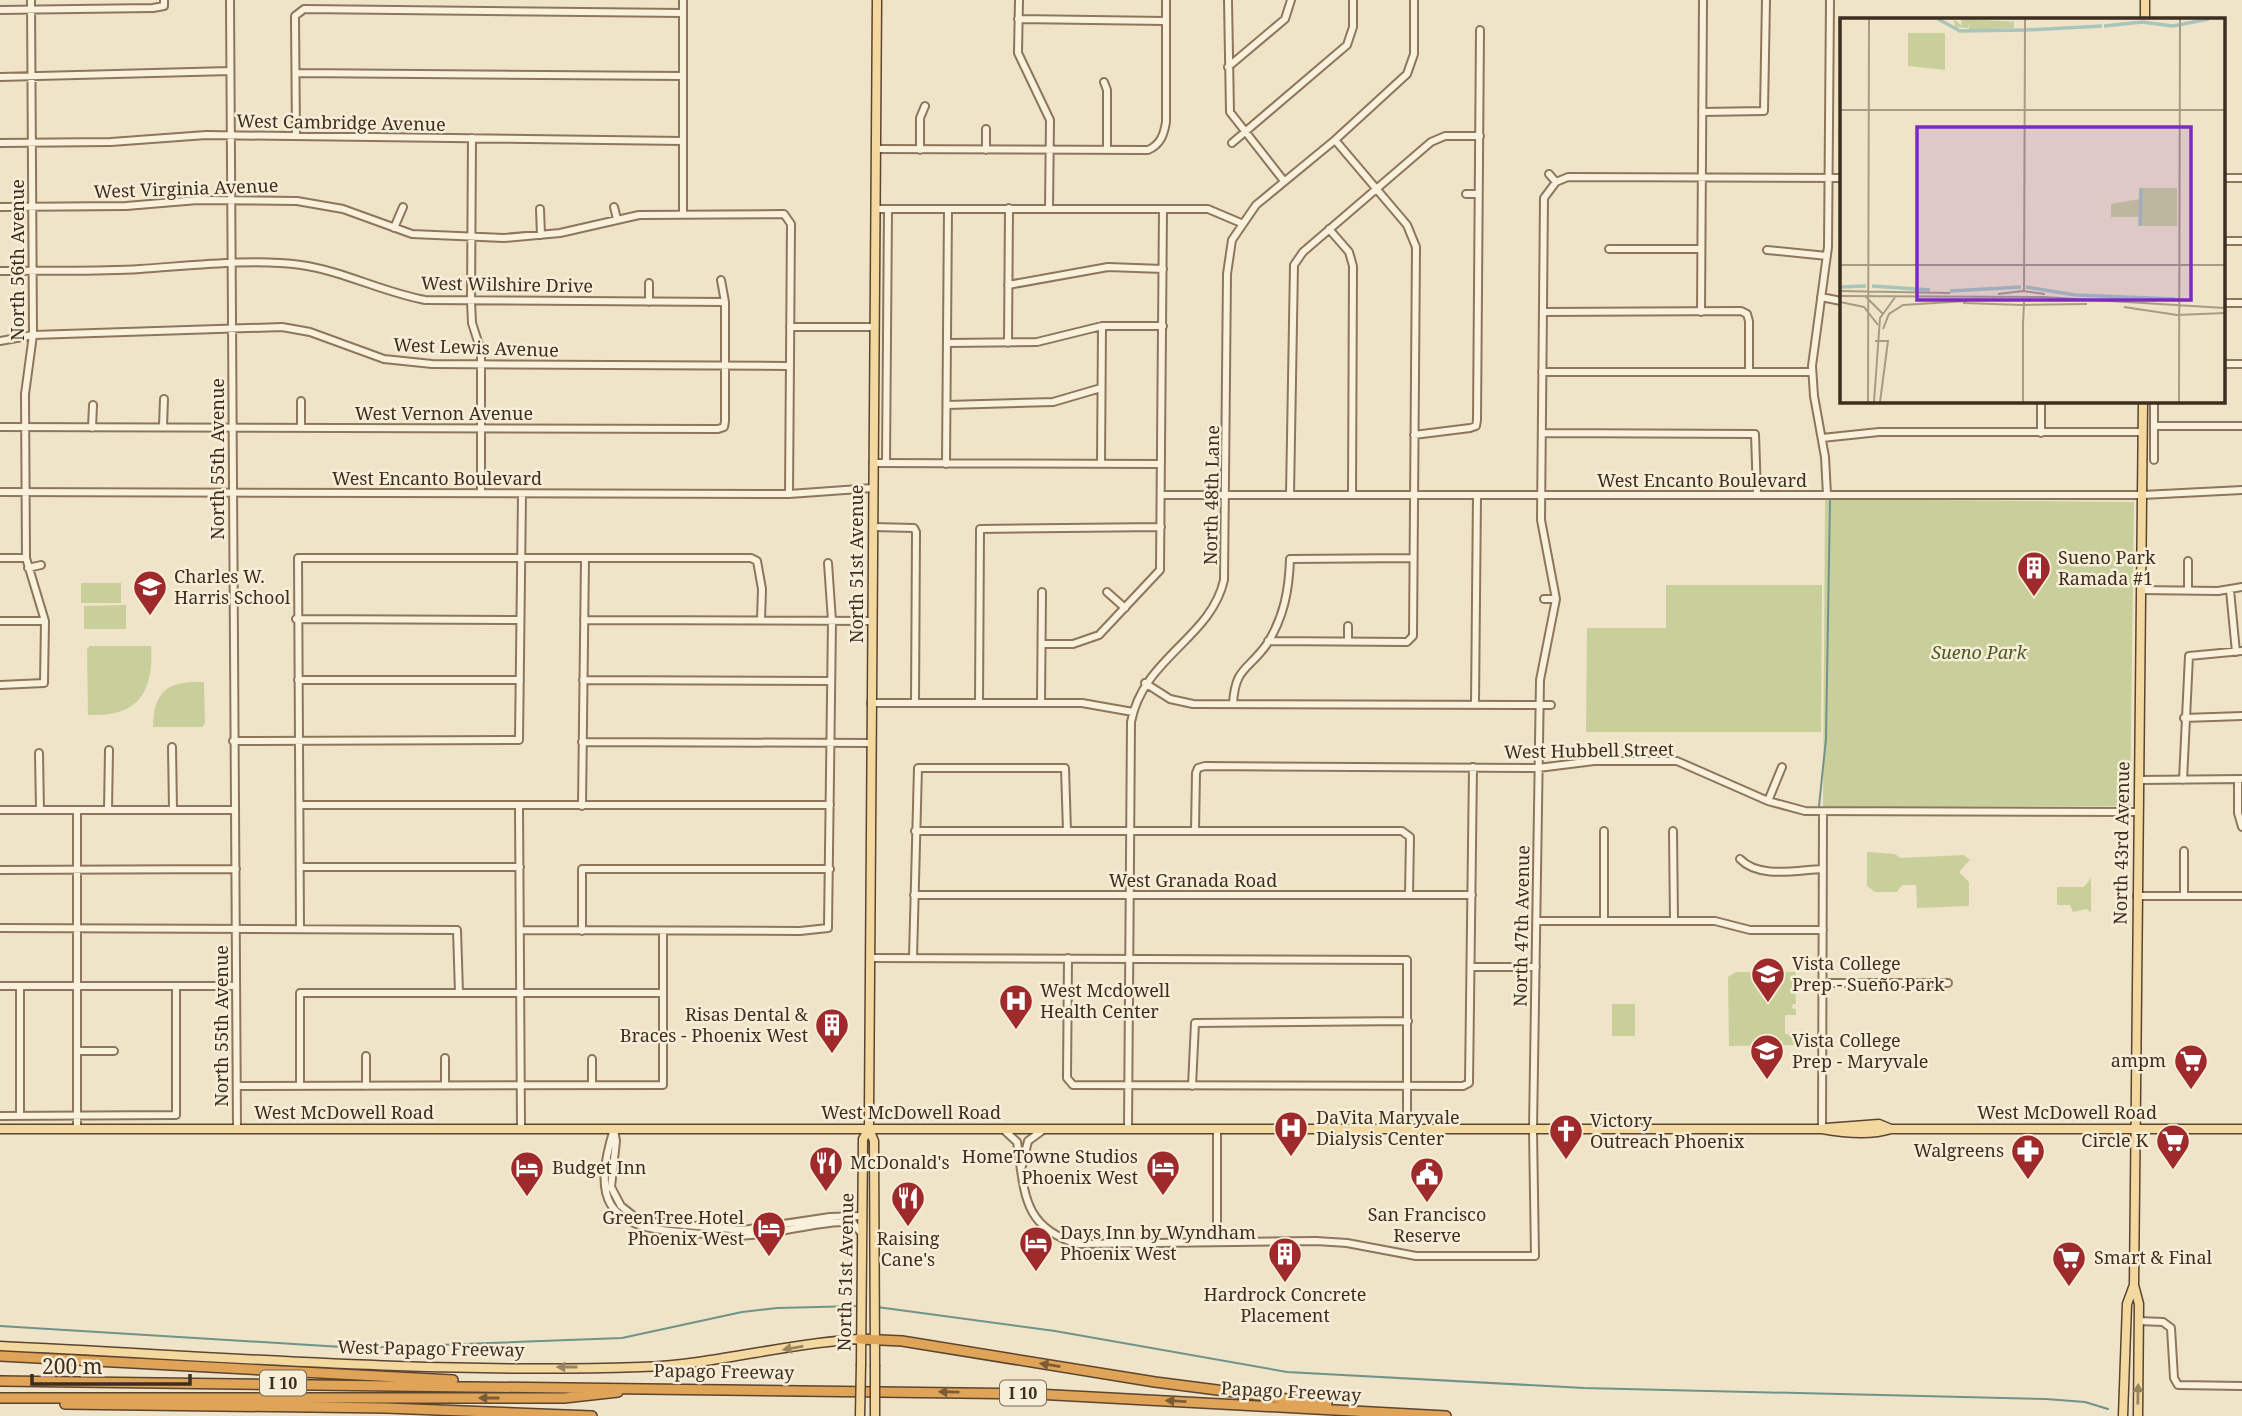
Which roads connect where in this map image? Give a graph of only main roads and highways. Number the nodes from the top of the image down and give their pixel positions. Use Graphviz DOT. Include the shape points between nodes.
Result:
graph roads {
  1 [pos="877,0"];
  2 [pos="2145,0"];
  3 [pos="2145,18"];
  4 [pos="2143,402"];
  5 [pos="0,1129"];
  6 [pos="869,1129"];
  7 [pos="2136,1129"];
  8 [pos="2242,1129"];
  9 [pos="862,1216"];
  10 [pos="875,1282"];
  11 [pos="2134,1285"];
  12 [pos="2127,1304"];
  13 [pos="2139,1304"];
  14 [pos="2139,1321"];
  15 [pos="860,1339"];
  16 [pos="876,1339"];
  17 [pos="0,1346"];
  18 [pos="0,1356"];
  19 [pos="0,1381"];
  20 [pos="482,1385"];
  21 [pos="654,1387"];
  22 [pos="0,1398"];
  23 [pos="0,1403"];
  24 [pos="1391,1413"];
  25 [pos="592,1416"];
  26 [pos="860,1416"];
  27 [pos="876,1416"];
  28 [pos="1446,1416"];
  29 [pos="2123,1416"];
  30 [pos="2138,1416"];
  1 -- 6 [label="main road, North 51st Avenue"];
  2 -- 3 [label="main road"];
  4 -- 7 [label="main road, North 43rd Avenue"];
  5 -- 6 [label="main road, West McDowell Road"];
  6 -- 7 [label="main road, West McDowell Road" via="1822,1129 1844,1124 1879,1124 1891,1129"];
  6 -- 9 [label="main road, North 51st Avenue" via="863,1139"];
  6 -- 10 [label="main road, North 51st Avenue" via="874,1140"];
  7 -- 8 [label="main road, West McDowell Road"];
  7 -- 11 [label="main road, North 43rd Avenue"];
  9 -- 10 [label="main road" via="870,1223"];
  9 -- 15 [label="main road, North 51st Avenue"];
  10 -- 16 [label="main road, North 51st Avenue"];
  11 -- 12 [label="main road, North 43rd Avenue"];
  11 -- 13 [label="main road, North 43rd Avenue"];
  12 -- 13 [label="main road"];
  12 -- 14 [label="main road"];
  12 -- 29 [label="main road, North 43rd Avenue"];
  13 -- 14 [label="main road, North 43rd Avenue"];
  30 -- 14 [label="main road, North 43rd Avenue, one-way"];
  15 -- 16 [label="highway"];
  15 -- 17 [label="main road, West Papago Freeway, one-way" via="630,1367 352,1364"];
  15 -- 26 [label="main road, North 51st Avenue, bridge"];
  24 -- 16 [label="highway, one-way"];
  16 -- 27 [label="main road, North 51st Avenue, bridge"];
  18 -- 20 [label="highway" via="432,1377"];
  19 -- 20 [label="highway, Papago Freeway / I 10"];
  20 -- 21 [label="highway, Papago Freeway / I 10"];
  21 -- 22 [label="highway, one-way" via="564,1398"];
  24 -- 21 [label="highway, Papago Freeway / I 10, one-way" via="1036,1394"];
  23 -- 25 [label="highway"];
  24 -- 28 [label="highway, Papago Freeway / I 10"];
}
